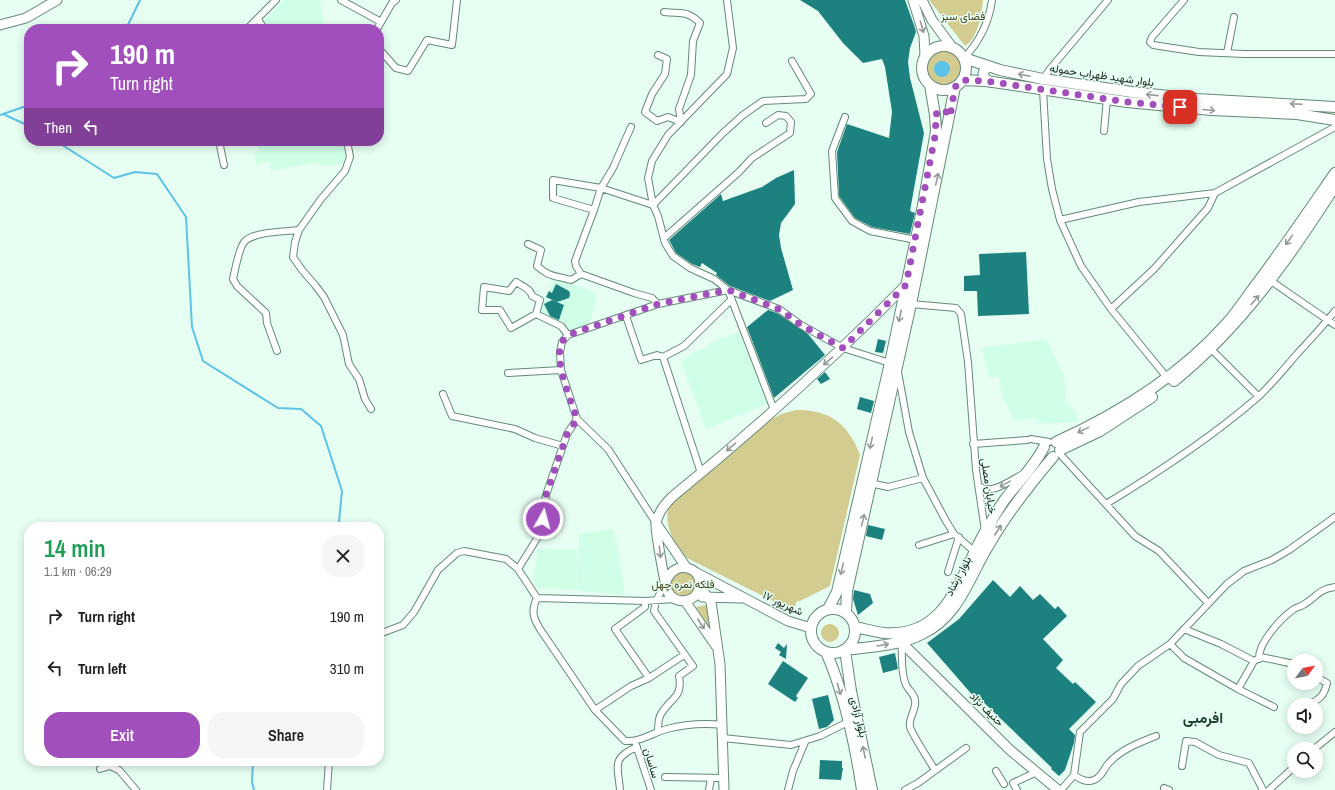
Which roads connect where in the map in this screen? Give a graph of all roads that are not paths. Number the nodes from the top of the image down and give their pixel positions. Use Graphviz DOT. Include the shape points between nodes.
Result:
graph roads {
  1 [pos="56,0"];
  2 [pos="276,0"];
  3 [pos="341,0"];
  4 [pos="396,0"];
  5 [pos="457,0"];
  6 [pos="727,0"];
  7 [pos="913,0"];
  8 [pos="922,0"];
  9 [pos="992,0"];
  10 [pos="1108,0"];
  11 [pos="1184,0"];
  12 [pos="664,12"];
  13 [pos="1234,17"];
  14 [pos="258,19"];
  15 [pos="381,22"];
  16 [pos="253,24"];
  17 [pos="261,24"];
  18 [pos="0,25"];
  19 [pos="952,47"];
  20 [pos="1228,53"];
  21 [pos="1335,54"];
  22 [pos="384,55"];
  23 [pos="658,55"];
  24 [pos="925,56"];
  25 [pos="964,58"];
  26 [pos="792,61"];
  27 [pos="991,67"];
  28 [pos="990,82"];
  29 [pos="958,84"];
  30 [pos="930,85"];
  31 [pos="1043,85"];
  32 [pos="1107,99"];
  33 [pos="1335,107"];
  34 [pos="935,115"];
  35 [pos="845,117"];
  36 [pos="950,117"];
  37 [pos="1335,120"];
  38 [pos="681,122"];
  39 [pos="766,123"];
  40 [pos="631,127"];
  41 [pos="1335,127"];
  42 [pos="1104,131"];
  43 [pos="220,146"];
  44 [pos="348,146"];
  45 [pos="224,165"];
  46 [pos="1335,173"];
  47 [pos="1335,186"];
  48 [pos="601,188"];
  49 [pos="1215,193"];
  50 [pos="653,205"];
  51 [pos="594,210"];
  52 [pos="1060,220"];
  53 [pos="299,230"];
  54 [pos="664,238"];
  55 [pos="916,240"];
  56 [pos="528,244"];
  57 [pos="581,274"];
  58 [pos="1271,281"];
  59 [pos="906,285"];
  60 [pos="728,290"];
  61 [pos="731,300"];
  62 [pos="658,304"];
  63 [pos="911,304"];
  64 [pos="1111,309"];
  65 [pos="1335,311"];
  66 [pos="536,314"];
  67 [pos="626,316"];
  68 [pos="1328,320"];
  69 [pos="1335,325"];
  70 [pos="568,335"];
  71 [pos="843,348"];
  72 [pos="1211,350"];
  73 [pos="277,351"];
  74 [pos="663,357"];
  75 [pos="894,365"];
  76 [pos="561,370"];
  77 [pos="508,373"];
  78 [pos="1170,381"];
  79 [pos="443,394"];
  80 [pos="1258,396"];
  81 [pos="371,409"];
  82 [pos="774,410"];
  83 [pos="577,419"];
  84 [pos="973,444"];
  85 [pos="563,446"];
  86 [pos="1053,449"];
  87 [pos="1030,470"];
  88 [pos="701,473"];
  89 [pos="923,478"];
  90 [pos="870,483"];
  91 [pos="979,486"];
  92 [pos="1106,504"];
  93 [pos="1335,518"];
  94 [pos="656,523"];
  95 [pos="956,536"];
  96 [pos="985,538"];
  97 [pos="919,545"];
  98 [pos="975,552"];
  99 [pos="518,569"];
  100 [pos="691,570"];
  101 [pos="948,572"];
  102 [pos="666,582"];
  103 [pos="700,586"];
  104 [pos="1335,587"];
  105 [pos="707,596"];
  106 [pos="729,597"];
  107 [pos="537,598"];
  108 [pos="744,598"];
  109 [pos="675,599"];
  110 [pos="689,600"];
  111 [pos="645,601"];
  112 [pos="656,601"];
  113 [pos="1208,603"];
  114 [pos="712,606"];
  115 [pos="828,609"];
  116 [pos="846,613"];
  117 [pos="855,627"];
  118 [pos="811,628"];
  119 [pos="1184,629"];
  120 [pos="384,632"];
  121 [pos="901,642"];
  122 [pos="1170,644"];
  123 [pos="717,648"];
  124 [pos="845,650"];
  125 [pos="826,652"];
  126 [pos="684,655"];
  127 [pos="1256,660"];
  128 [pos="1287,663"];
  129 [pos="649,678"];
  130 [pos="1323,681"];
  131 [pos="1238,689"];
  132 [pos="1320,698"];
  133 [pos="1274,707"];
  134 [pos="595,710"];
  135 [pos="848,722"];
  136 [pos="723,725"];
  137 [pos="658,732"];
  138 [pos="1335,732"];
  139 [pos="1156,736"];
  140 [pos="723,738"];
  141 [pos="805,742"];
  142 [pos="1323,742"];
  143 [pos="636,744"];
  144 [pos="966,748"];
  145 [pos="329,766"];
  146 [pos="1182,766"];
  147 [pos="100,769"];
  148 [pos="935,770"];
  149 [pos="996,770"];
  150 [pos="1037,772"];
  151 [pos="1287,773"];
  152 [pos="1074,774"];
  153 [pos="665,777"];
  154 [pos="711,778"];
  155 [pos="724,778"];
  156 [pos="1004,784"];
  157 [pos="136,790"];
  158 [pos="327,790"];
  159 [pos="620,790"];
  160 [pos="650,790"];
  161 [pos="709,790"];
  162 [pos="724,790"];
  163 [pos="788,790"];
  164 [pos="862,790"];
  165 [pos="872,790"];
  166 [pos="905,790"];
  167 [pos="1016,790"];
  168 [pos="1060,790"];
  169 [pos="1263,790"];
  170 [pos="1269,790"];
  1 -- 18 [label="main road" via="26,18"];
  2 -- 14 [label="street"];
  3 -- 15 [label="street"];
  4 -- 15 [label="street"];
  5 -- 22 [label="street" via="452,45 427,40 408,71 396,68"];
  6 -- 38 [label="street" via="733,48 727,74"];
  7 -- 24 [label="main road, one-way" via="924,36"];
  8 -- 19 [label="main road" via="932,20"];
  9 -- 25 [label="street" via="990,16 981,36"];
  10 -- 31 [label="street" via="1050,69"];
  11 -- 20 [label="street" via="1150,42 1161,48"];
  12 -- 38 [label="street" via="693,15 700,23 693,41 691,75 679,109"];
  13 -- 20 [label="street"];
  14 -- 16 [label="street"];
  14 -- 17 [label="street"];
  19 -- 24 [label="main road" via="934,48"];
  19 -- 25 [label="main road"];
  20 -- 21 [label="street"];
  23 -- 38 [label="street" via="667,59 665,74 652,94 645,112 657,121 668,117"];
  24 -- 30 [label="main road" via="922,72"];
  25 -- 27 [label="main road, بلوار شهید ظهراب حموله"];
  25 -- 29 [label="main road" via="966,69"];
  26 -- 50 [label="street" via="811,94 806,99 763,101 743,115"];
  27 -- 28 [label="main road" via="982,73"];
  31 -- 27 [label="main road, بلوار شهید ظهراب حموله, one-way"];
  28 -- 29 [label="main road, بلوار شهید ظهراب حموله"];
  28 -- 31 [label="main road, بلوار شهید ظهراب حموله"];
  29 -- 30 [label="main road" via="945,90"];
  29 -- 36 [label="main road"];
  30 -- 34 [label="main road"];
  31 -- 32 [label="main road, بلوار شهید ظهراب حموله"];
  33 -- 31 [label="main road, بلوار شهید ظهراب حموله, one-way" via="1196,99"];
  31 -- 52 [label="street" via="1047,159"];
  32 -- 37 [label="main road, بلوار شهید ظهراب حموله, one-way" via="1211,110 1297,114"];
  32 -- 42 [label="street"];
  34 -- 36 [label="main road" via="944,109"];
  34 -- 55 [label="main road" via="936,131"];
  35 -- 55 [label="street" via="832,151 835,198 852,221 870,231"];
  63 -- 36 [label="main road, one-way"];
  38 -- 50 [label="street" via="668,135 652,161 648,178"];
  39 -- 54 [label="street" via="778,115 786,116 791,122 790,133 752,158"];
  40 -- 48 [label="street"];
  41 -- 49 [label="street"];
  43 -- 45 [label="street"];
  44 -- 53 [label="street" via="350,157 345,171"];
  46 -- 78 [label="main road, one-way" via="1227,323"];
  47 -- 58 [label="main road"];
  48 -- 50 [label="street"];
  48 -- 51 [label="street"];
  48 -- 51 [label="street" via="554,180 552,198"];
  49 -- 52 [label="street" via="1139,202"];
  49 -- 64 [label="street" via="1208,208 1154,269"];
  50 -- 54 [label="street"];
  51 -- 57 [label="street" via="575,261"];
  52 -- 64 [label="street" via="1081,266"];
  53 -- 73 [label="street" via="256,235 244,242 233,279 237,286 266,313"];
  53 -- 81 [label="street" via="293,257 324,297 342,335 348,364 359,379"];
  54 -- 60 [label="street" via="673,256"];
  55 -- 59 [label="main road"];
  56 -- 57 [label="street" via="541,250 537,266 546,274 571,280"];
  57 -- 62 [label="street" via="652,298"];
  58 -- 68 [label="street"];
  72 -- 58 [label="main road, one-way"];
  59 -- 71 [label="main road"];
  59 -- 75 [label="main road, one-way"];
  60 -- 61 [label="street"];
  60 -- 62 [label="street"];
  60 -- 71 [label="street" via="779,309 801,325"];
  61 -- 74 [label="street" via="684,346"];
  61 -- 82 [label="street"];
  62 -- 67 [label="street"];
  63 -- 75 [label="main road"];
  63 -- 84 [label="street, خیابان مصلی" via="956,308 961,314 968,362"];
  64 -- 78 [label="street"];
  65 -- 68 [label="street"];
  66 -- 66 [label="street" via="540,300 516,282 509,291 484,287 482,310 500,310 511,328"];
  66 -- 70 [label="street" via="561,326"];
  67 -- 70 [label="street"];
  67 -- 74 [label="street" via="641,360 657,355"];
  68 -- 69 [label="street"];
  68 -- 80 [label="street"];
  70 -- 76 [label="street" via="562,342"];
  71 -- 75 [label="street"];
  71 -- 82 [label="main road, one-way"];
  72 -- 78 [label="main road"];
  72 -- 80 [label="street"];
  74 -- 88 [label="street"];
  75 -- 89 [label="street" via="909,432"];
  75 -- 90 [label="main road"];
  75 -- 115 [label="main road, one-way" via="837,592"];
  76 -- 77 [label="street"];
  76 -- 83 [label="street"];
  78 -- 86 [label="main road"];
  79 -- 85 [label="street" via="452,416 516,430"];
  80 -- 92 [label="street" via="1198,443"];
  82 -- 88 [label="main road, one-way"];
  83 -- 85 [label="street"];
  83 -- 94 [label="street" via="608,449"];
  84 -- 86 [label="street" via="1029,439"];
  84 -- 91 [label="street, خیابان مصلی"];
  85 -- 99 [label="street" via="546,495 541,532"];
  86 -- 87 [label="main road, بلوار ارشاد"];
  86 -- 92 [label="street"];
  96 -- 86 [label="main road, بلوار ارشاد, one-way" via="1023,493"];
  87 -- 91 [label="street, one-way" via="989,490 983,490"];
  87 -- 96 [label="main road, بلوار ارشاد" via="1005,499"];
  88 -- 94 [label="main road" via="672,496 664,505"];
  89 -- 90 [label="street" via="888,487"];
  89 -- 95 [label="street"];
  116 -- 90 [label="main road, one-way" via="847,590"];
  91 -- 96 [label="street, خیابان مصلی"];
  92 -- 113 [label="street" via="1135,536 1159,551"];
  93 -- 113 [label="street" via="1272,560 1244,571"];
  94 -- 100 [label="main road"];
  94 -- 102 [label="main road, one-way"];
  95 -- 97 [label="street"];
  95 -- 98 [label="street"];
  95 -- 101 [label="street"];
  96 -- 98 [label="main road, بلوار ارشاد"];
  96 -- 121 [label="main road, بلوار ارشاد" via="958,602 948,615 922,634"];
  98 -- 117 [label="main road, بلوار ارشاد" via="950,600 930,620 910,630 894,633"];
  99 -- 107 [label="street"];
  99 -- 120 [label="street" via="506,559 464,551 457,553 438,570 414,612 403,625"];
  100 -- 102 [label="main road" via="676,569 668,576"];
  100 -- 103 [label="main road" via="700,581"];
  100 -- 108 [label="main road, ۱۷ شهریور"];
  102 -- 109 [label="main road" via="668,592"];
  102 -- 112 [label="street"];
  103 -- 105 [label="main road"];
  103 -- 110 [label="main road" via="696,595"];
  104 -- 127 [label="street" via="1319,592 1283,618 1258,652"];
  105 -- 106 [label="main road"];
  105 -- 110 [label="main road"];
  105 -- 114 [label="main road"];
  106 -- 108 [label="main road"];
  106 -- 114 [label="main road"];
  107 -- 111 [label="street"];
  107 -- 134 [label="street" via="533,606 534,618"];
  108 -- 118 [label="main road, ۱۷ شهریور" via="788,621"];
  109 -- 110 [label="main road"];
  109 -- 112 [label="street"];
  110 -- 123 [label="main road, one-way"];
  111 -- 112 [label="street"];
  111 -- 129 [label="street" via="645,607 615,629"];
  112 -- 126 [label="street" via="654,611"];
  113 -- 119 [label="street"];
  114 -- 123 [label="main road"];
  115 -- 116 [label="main road"];
  115 -- 118 [label="main road" via="816,616"];
  116 -- 117 [label="main road"];
  117 -- 124 [label="main road" via="853,640"];
  118 -- 125 [label="main road" via="814,643"];
  119 -- 122 [label="street"];
  119 -- 127 [label="street"];
  124 -- 121 [label="main road, بلوار ارشاد, one-way"];
  121 -- 148 [label="street" via="903,675 916,703 911,715 910,728"];
  121 -- 150 [label="main road, حنیف نژاد" via="1010,750"];
  122 -- 131 [label="street" via="1184,658"];
  122 -- 152 [label="street" via="1138,666 1121,684 1113,699 1080,732"];
  123 -- 136 [label="main road"];
  124 -- 125 [label="main road" via="839,653"];
  165 -- 124 [label="main road, بلوار آزادی, one-way"];
  125 -- 135 [label="main road, بلوار آزادی, one-way"];
  126 -- 129 [label="street"];
  126 -- 137 [label="street" via="692,666 679,676 680,691 659,715"];
  127 -- 128 [label="street" via="1261,657"];
  127 -- 131 [label="street"];
  129 -- 134 [label="street" via="631,686"];
  130 -- 132 [label="street" via="1327,683 1325,693"];
  131 -- 133 [label="street"];
  134 -- 143 [label="street" via="625,741"];
  135 -- 141 [label="street"];
  135 -- 164 [label="main road, بلوار آزادی"];
  136 -- 137 [label="street" via="697,723"];
  136 -- 140 [label="main road"];
  137 -- 143 [label="street"];
  138 -- 142 [label="street"];
  139 -- 152 [label="street" via="1126,749 1094,780 1083,781"];
  140 -- 141 [label="street" via="791,745"];
  140 -- 155 [label="main road"];
  141 -- 163 [label="street"];
  143 -- 159 [label="street" via="620,758 617,765"];
  143 -- 160 [label="street, ساسان"];
  144 -- 148 [label="street"];
  145 -- 158 [label="street"];
  146 -- 169 [label="street" via="1186,741 1195,742 1219,755 1250,763"];
  147 -- 157 [label="street" via="110,766 119,770"];
  148 -- 166 [label="street"];
  149 -- 156 [label="street"];
  150 -- 167 [label="street" via="1013,783"];
  150 -- 168 [label="main road, حنیف نژاد"];
  151 -- 170 [label="street"];
  152 -- 168 [label="street"];
  153 -- 154 [label="street"];
  154 -- 155 [label="street"];
  154 -- 161 [label="street"];
  155 -- 162 [label="main road"];
}
